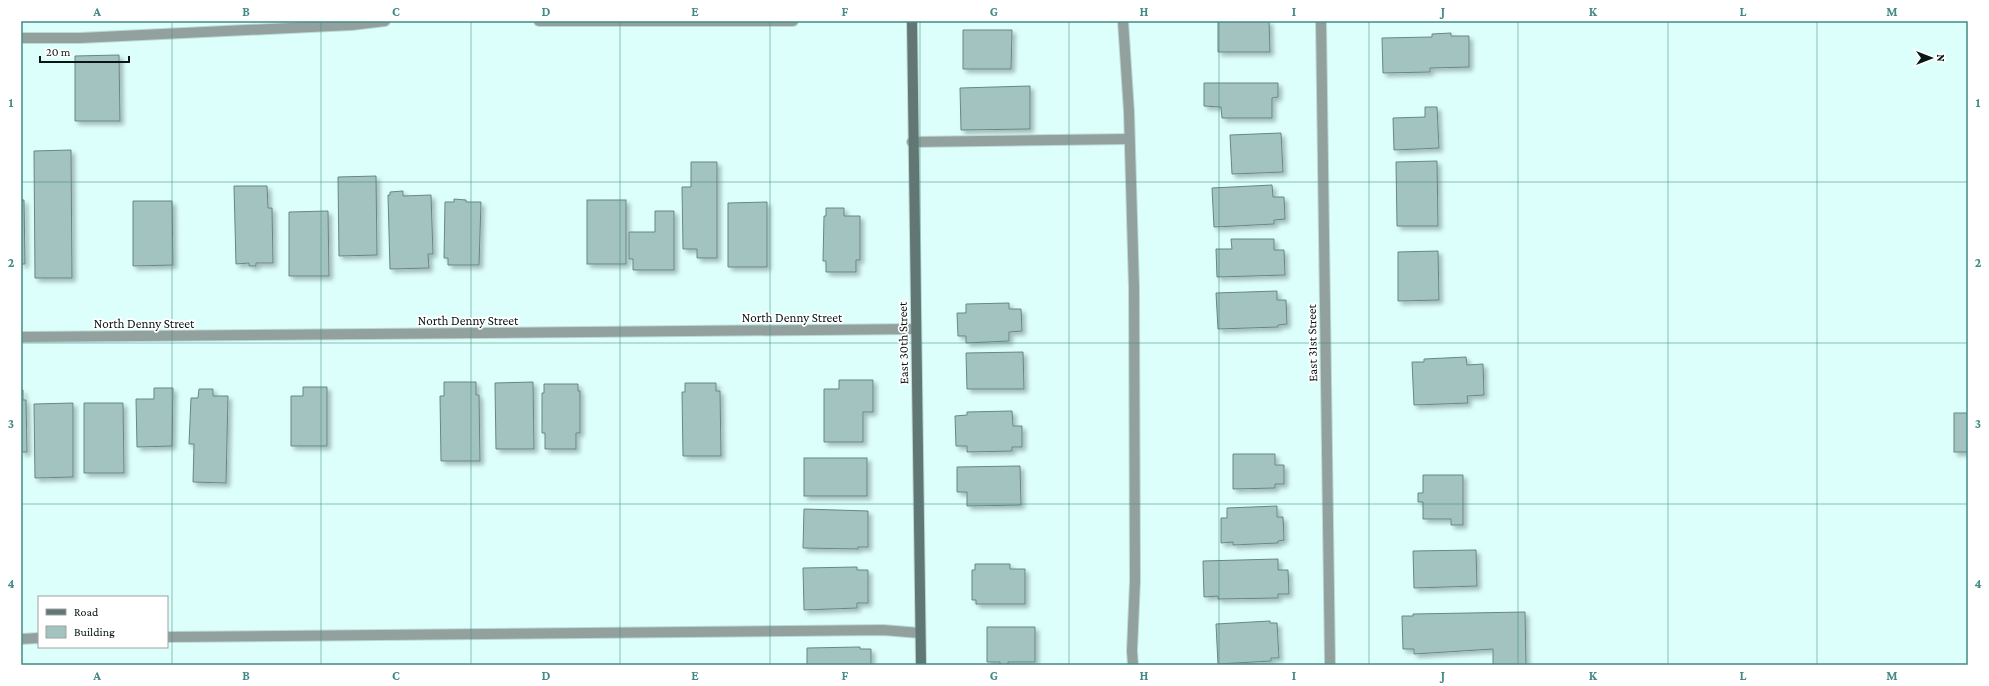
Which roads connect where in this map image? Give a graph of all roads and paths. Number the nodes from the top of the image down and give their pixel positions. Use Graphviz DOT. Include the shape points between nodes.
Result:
graph roads {
  1 [pos="385,21"];
  2 [pos="539,21"];
  3 [pos="692,21"];
  4 [pos="793,21"];
  5 [pos="912,21"];
  6 [pos="1123,21"];
  7 [pos="1321,21"];
  8 [pos="21,38"];
  9 [pos="1129,139"];
  10 [pos="912,142"];
  11 [pos="916,329"];
  12 [pos="21,337"];
  13 [pos="920,634"];
  14 [pos="168,637"];
  15 [pos="38,638"];
  16 [pos="21,639"];
  17 [pos="921,665"];
  18 [pos="1133,665"];
  19 [pos="1330,665"];
  1 -- 8 [label="street" via="352,25 80,38"];
  2 -- 3 [label="street"];
  3 -- 4 [label="street"];
  5 -- 10 [label="main road, East 30th Street"];
  6 -- 9 [label="street"];
  7 -- 19 [label="street, East 31st Street"];
  9 -- 10 [label="street"];
  9 -- 18 [label="street" via="1134,288"];
  10 -- 11 [label="main road, East 30th Street"];
  11 -- 12 [label="street, North Denny Street"];
  11 -- 13 [label="main road, East 30th Street"];
  13 -- 14 [label="street" via="883,630"];
  13 -- 17 [label="main road, East 30th Street"];
  15 -- 16 [label="street"];
}
